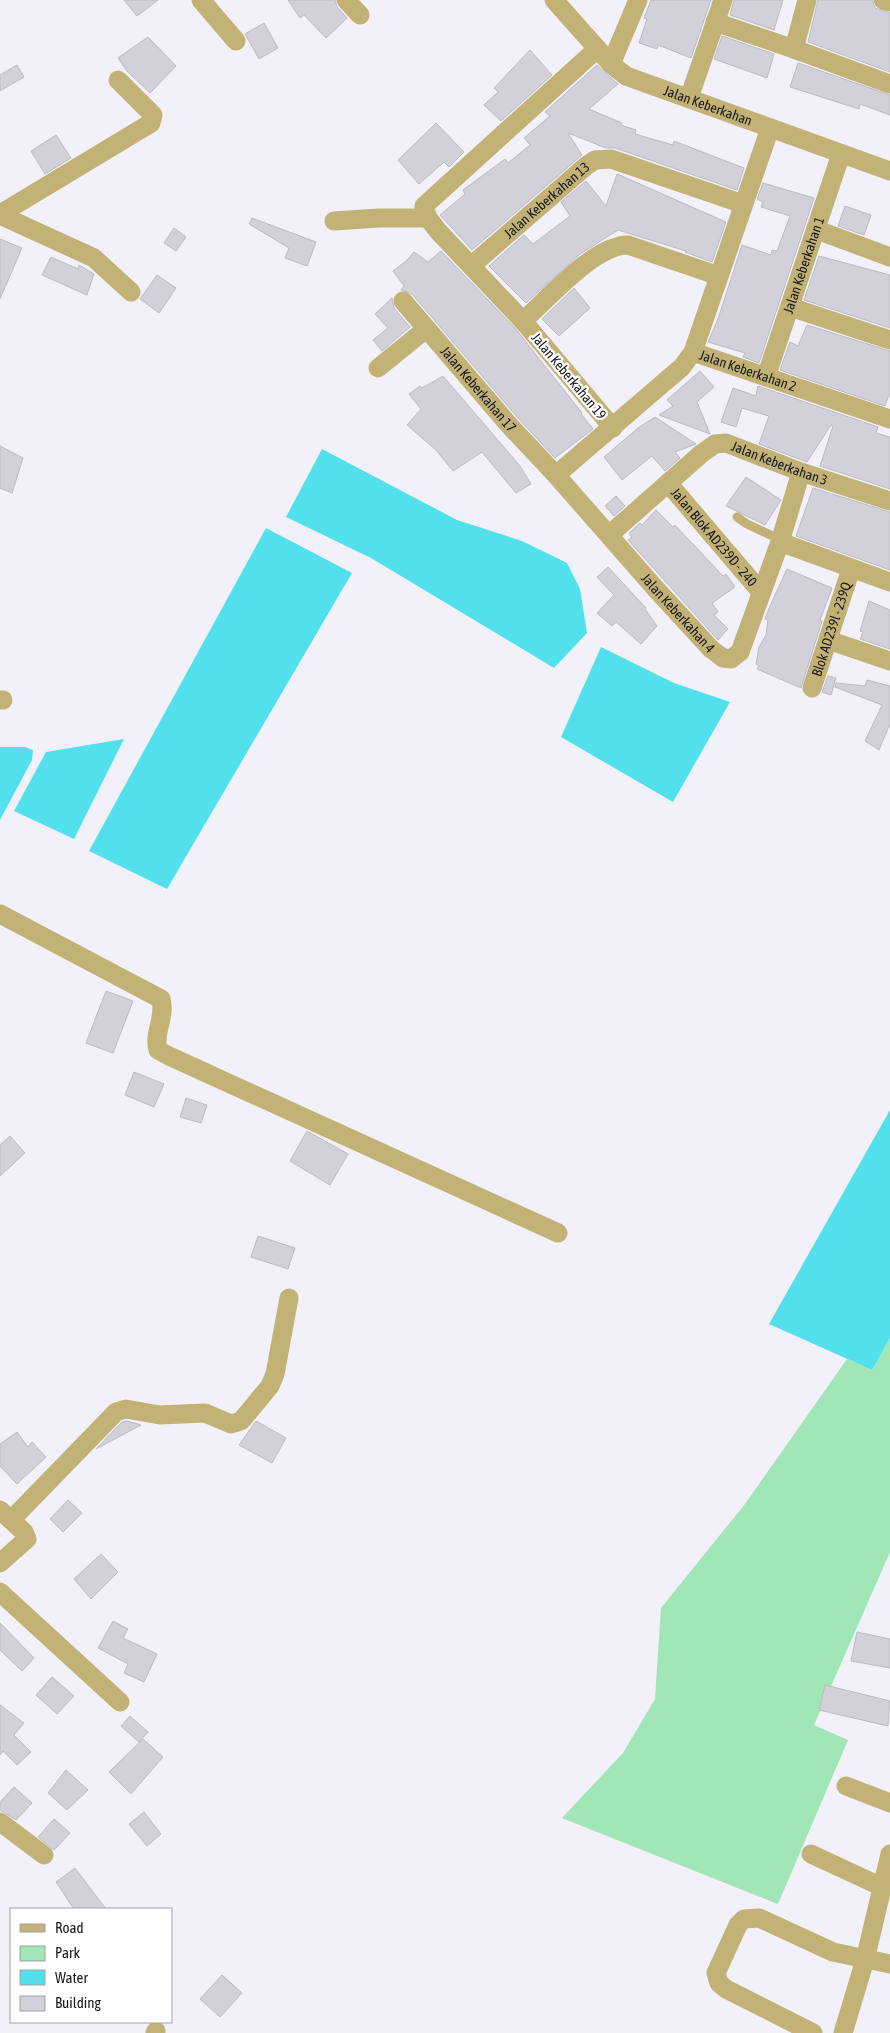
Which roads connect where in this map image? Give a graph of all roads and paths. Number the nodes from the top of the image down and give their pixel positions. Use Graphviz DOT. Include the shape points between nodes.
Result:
graph roads {
  1 [pos="201,0"];
  2 [pos="346,0"];
  3 [pos="554,0"];
  4 [pos="638,0"];
  5 [pos="722,0"];
  6 [pos="807,0"];
  7 [pos="884,0"];
  8 [pos="890,2"];
  9 [pos="360,15"];
  10 [pos="715,22"];
  11 [pos="236,41"];
  12 [pos="597,49"];
  13 [pos="794,49"];
  14 [pos="611,64"];
  15 [pos="118,80"];
  16 [pos="890,84"];
  17 [pos="689,98"];
  18 [pos="770,128"];
  19 [pos="841,154"];
  20 [pos="890,171"];
  21 [pos="743,204"];
  22 [pos="0,214"];
  23 [pos="428,218"];
  24 [pos="334,221"];
  25 [pos="816,230"];
  26 [pos="890,257"];
  27 [pos="472,265"];
  28 [pos="719,276"];
  29 [pos="131,292"];
  30 [pos="403,301"];
  31 [pos="790,307"];
  32 [pos="523,321"];
  33 [pos="426,329"];
  34 [pos="890,340"];
  35 [pos="693,352"];
  36 [pos="378,368"];
  37 [pos="766,377"];
  38 [pos="890,419"];
  39 [pos="612,428"];
  40 [pos="801,472"];
  41 [pos="556,475"];
  42 [pos="668,483"];
  43 [pos="890,500"];
  44 [pos="737,517"];
  45 [pos="609,536"];
  46 [pos="780,541"];
  47 [pos="851,569"];
  48 [pos="890,582"];
  49 [pos="761,592"];
  50 [pos="828,640"];
  51 [pos="890,661"];
  52 [pos="812,688"];
  53 [pos="0,914"];
  54 [pos="558,1233"];
  55 [pos="288,1298"];
  56 [pos="6,1515"];
  57 [pos="0,1563"];
  58 [pos="0,1592"];
  59 [pos="120,1702"];
  60 [pos="846,1786"];
  61 [pos="890,1803"];
  62 [pos="0,1822"];
  63 [pos="811,1854"];
  64 [pos="890,1854"];
  65 [pos="44,1856"];
  66 [pos="882,1887"];
  67 [pos="865,1960"];
  68 [pos="890,1964"];
  69 [pos="813,2033"];
  70 [pos="844,2033"];
  1 -- 11 [label="street"];
  2 -- 9 [label="street"];
  3 -- 12 [label="street, Jalan Keberkahan"];
  4 -- 14 [label="street"];
  5 -- 10 [label="street"];
  6 -- 13 [label="street"];
  7 -- 8 [label="street"];
  10 -- 13 [label="street"];
  10 -- 17 [label="street"];
  12 -- 14 [label="street, Jalan Keberkahan"];
  12 -- 23 [label="street" via="426,203 424,209"];
  13 -- 16 [label="street"];
  14 -- 17 [label="street, Jalan Keberkahan" via="626,76"];
  15 -- 22 [label="street" via="153,115 151,123"];
  17 -- 18 [label="street, Jalan Keberkahan"];
  18 -- 19 [label="street, Jalan Keberkahan"];
  18 -- 21 [label="street"];
  19 -- 20 [label="street, Jalan Keberkahan"];
  19 -- 25 [label="street, Jalan Keberkahan 1"];
  21 -- 27 [label="street, Jalan Keberkahan 13" via="603,158 586,166"];
  21 -- 28 [label="street"];
  22 -- 29 [label="street" via="94,258"];
  23 -- 24 [label="street"];
  23 -- 27 [label="street"];
  25 -- 26 [label="street"];
  25 -- 31 [label="street, Jalan Keberkahan 1"];
  27 -- 32 [label="street"];
  28 -- 32 [label="street, Jalan Keberkahan 19" via="628,245 619,245 588,262"];
  28 -- 35 [label="street"];
  30 -- 33 [label="street, Jalan Keberkahan 17"];
  31 -- 34 [label="street"];
  31 -- 37 [label="street, Jalan Keberkahan 1"];
  32 -- 39 [label="street, Jalan Keberkahan 19"];
  33 -- 36 [label="street"];
  33 -- 41 [label="street, Jalan Keberkahan 17" via="509,426"];
  35 -- 37 [label="street, Jalan Keberkahan 2"];
  35 -- 39 [label="street, Jalan Keberkahan 2" via="682,367"];
  37 -- 38 [label="street, Jalan Keberkahan 2"];
  39 -- 41 [label="street, Jalan Keberkahan 2"];
  40 -- 42 [label="street, Jalan Keberkahan 3" via="720,442"];
  40 -- 43 [label="street, Jalan Keberkahan 3"];
  40 -- 46 [label="street, Jalan Keberkahan 4"];
  41 -- 45 [label="street, Jalan Keberkahan 4"];
  42 -- 45 [label="street, Jalan Keberkahan 3"];
  42 -- 49 [label="street, Jalan Blok AD239D - 240"];
  44 -- 46 [label="lane"];
  45 -- 49 [label="street, Jalan Keberkahan 4" via="723,658 730,659 739,654"];
  46 -- 47 [label="street"];
  46 -- 49 [label="street, Jalan Keberkahan 4"];
  47 -- 48 [label="street"];
  47 -- 50 [label="street, Blok AD239l - 239Q"];
  50 -- 51 [label="street"];
  50 -- 52 [label="street, Blok AD239l - 239Q"];
  53 -- 54 [label="street" via="161,999 164,1010 155,1040 158,1050"];
  55 -- 56 [label="street" via="275,1374 270,1386 241,1421 231,1424 205,1413 160,1414 126,1409 116,1412"];
  56 -- 57 [label="street" via="27,1539"];
  58 -- 59 [label="street"];
  60 -- 61 [label="street"];
  62 -- 65 [label="street"];
  63 -- 66 [label="street"];
  64 -- 66 [label="street"];
  66 -- 67 [label="street"];
  67 -- 68 [label="street"];
  67 -- 69 [label="street" via="833,1952 759,1918 744,1920 738,1925 716,1973 719,1983"];
  67 -- 70 [label="street"];
}
